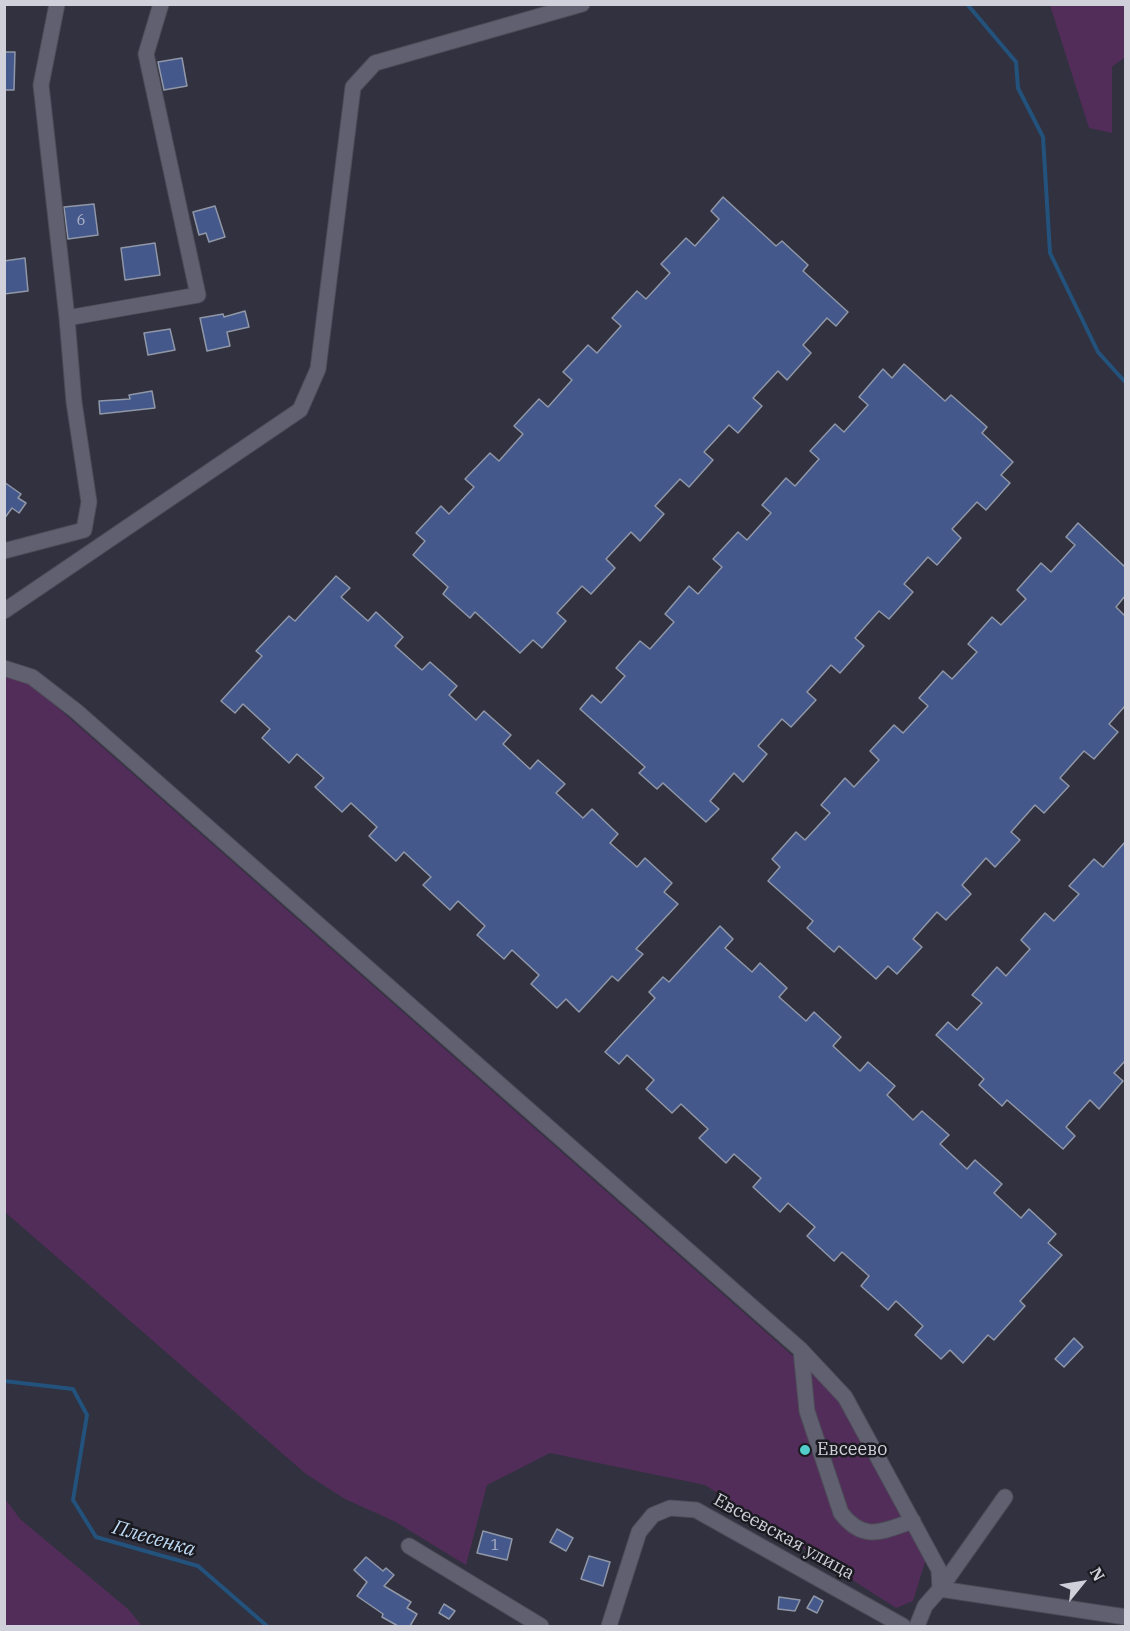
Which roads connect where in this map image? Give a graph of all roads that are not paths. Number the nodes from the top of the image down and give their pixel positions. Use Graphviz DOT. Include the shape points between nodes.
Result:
graph roads {
  1 [pos="57,4"];
  2 [pos="161,4"];
  3 [pos="582,4"];
  4 [pos="67,318"];
  5 [pos="84,530"];
  6 [pos="91,550"];
  7 [pos="4,551"];
  8 [pos="4,611"];
  9 [pos="4,668"];
  10 [pos="801,1350"];
  11 [pos="1005,1497"];
  12 [pos="913,1521"];
  13 [pos="409,1546"];
  14 [pos="940,1589"];
  15 [pos="1125,1617"];
  16 [pos="540,1626"];
  17 [pos="609,1626"];
  18 [pos="903,1626"];
  19 [pos="917,1626"];
  1 -- 4 [label="street" via="41,85"];
  2 -- 4 [label="street" via="146,54 198,295"];
  3 -- 6 [label="street" via="375,63 353,87 318,369 300,410"];
  4 -- 5 [label="street" via="74,402 89,502"];
  5 -- 6 [label="street"];
  5 -- 7 [label="street"];
  6 -- 8 [label="street"];
  9 -- 10 [label="street" via="32,676 76,711"];
  10 -- 12 [label="street" via="845,1397"];
  10 -- 12 [label="street" via="807,1411 841,1513 861,1531 875,1534"];
  11 -- 14 [label="street"];
  12 -- 14 [label="street" via="939,1570"];
  13 -- 16 [label="street"];
  14 -- 15 [label="street"];
  14 -- 19 [label="street" via="925,1606"];
  17 -- 18 [label="street, Евсеевская улица" via="639,1532 653,1515 670,1508 696,1510"];
}
